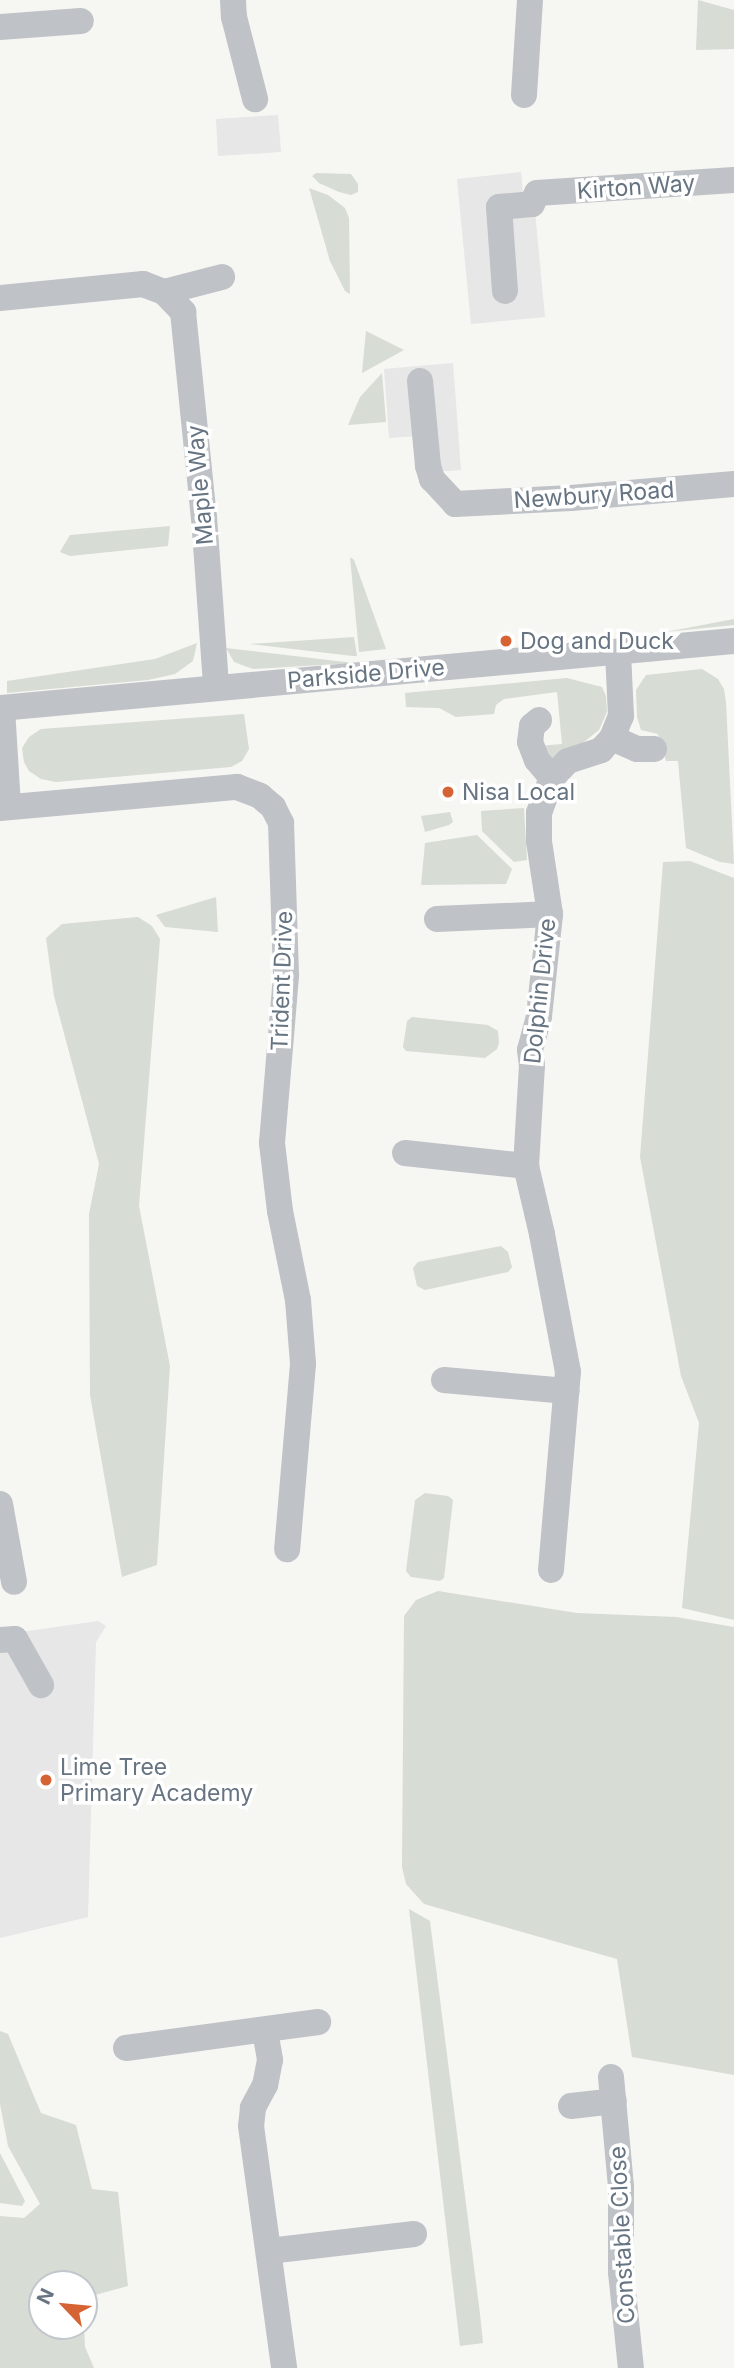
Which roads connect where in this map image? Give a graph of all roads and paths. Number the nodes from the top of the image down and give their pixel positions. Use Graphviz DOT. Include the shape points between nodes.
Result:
graph roads {
  1 [pos="233,0"];
  2 [pos="530,0"];
  3 [pos="80,21"];
  4 [pos="0,27"];
  5 [pos="524,95"];
  6 [pos="256,99"];
  7 [pos="734,180"];
  8 [pos="222,277"];
  9 [pos="505,291"];
  10 [pos="164,292"];
  11 [pos="0,298"];
  12 [pos="420,381"];
  13 [pos="734,484"];
  14 [pos="733,648"];
  15 [pos="618,652"];
  16 [pos="216,686"];
  17 [pos="1,708"];
  18 [pos="539,720"];
  19 [pos="612,737"];
  20 [pos="654,749"];
  21 [pos="552,778"];
  22 [pos="4,808"];
  23 [pos="550,914"];
  24 [pos="437,919"];
  25 [pos="405,1153"];
  26 [pos="526,1166"];
  27 [pos="444,1380"];
  28 [pos="567,1391"];
  29 [pos="0,1504"];
  30 [pos="287,1549"];
  31 [pos="551,1570"];
  32 [pos="14,1582"];
  33 [pos="0,1640"];
  34 [pos="41,1685"];
  35 [pos="318,2022"];
  36 [pos="265,2031"];
  37 [pos="126,2048"];
  38 [pos="571,2106"];
  39 [pos="414,2234"];
  40 [pos="269,2251"];
  41 [pos="284,2368"];
  42 [pos="631,2368"];
  1 -- 6 [label="street"];
  2 -- 5 [label="street"];
  3 -- 4 [label="street"];
  7 -- 9 [label="street, Kirton Way" via="537,193 532,204 499,207"];
  8 -- 10 [label="street"];
  10 -- 11 [label="street" via="143,284"];
  10 -- 16 [label="street, Maple Way" via="183,312"];
  12 -- 13 [label="street, Newbury Road" via="428,466 432,479 455,504"];
  14 -- 15 [label="street, Parkside Drive"];
  15 -- 16 [label="street, Parkside Drive"];
  15 -- 19 [label="street" via="621,716"];
  16 -- 17 [label="street, Parkside Drive"];
  17 -- 22 [label="street, Trident Drive"];
  18 -- 21 [label="street" via="532,726 530,742"];
  19 -- 20 [label="street" via="638,749"];
  19 -- 21 [label="street" via="601,750 568,761"];
  21 -- 23 [label="street, Dolphin Drive" via="539,813"];
  22 -- 30 [label="street, Trident Drive" via="237,787 260,796 273,807 281,823 286,976 272,1143 298,1300 303,1364"];
  23 -- 24 [label="street"];
  23 -- 26 [label="street, Dolphin Drive" via="539,1016 530,1050"];
  25 -- 26 [label="street"];
  26 -- 28 [label="street, Dolphin Drive" via="568,1372"];
  27 -- 28 [label="street"];
  28 -- 31 [label="street, Dolphin Drive"];
  29 -- 32 [label="street"];
  33 -- 34 [label="street" via="15,1639"];
  35 -- 36 [label="street"];
  36 -- 37 [label="street"];
  36 -- 40 [label="street" via="270,2060 251,2126"];
  38 -- 42 [label="street, Constable Close" via="613,2089 621,2187 621,2272"];
  39 -- 40 [label="street"];
  40 -- 41 [label="street"];
}
